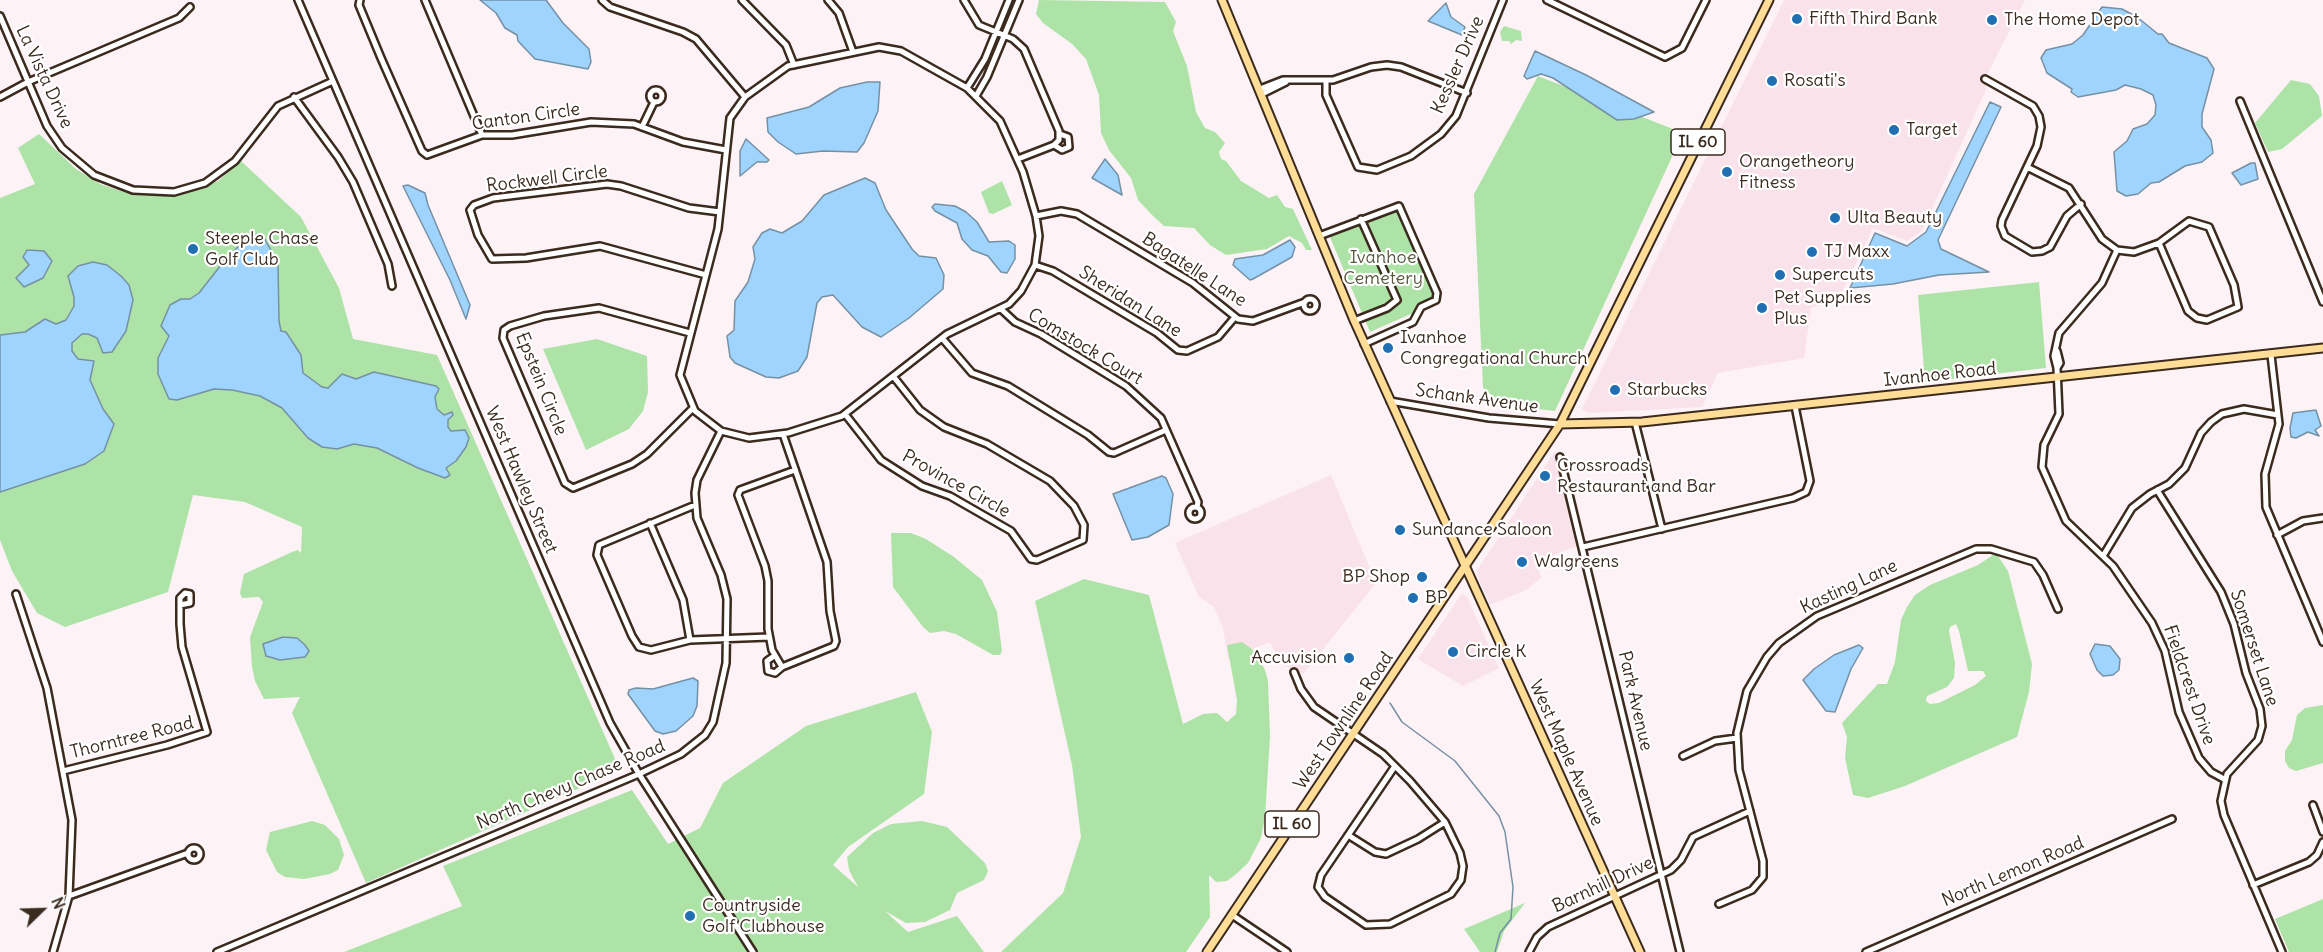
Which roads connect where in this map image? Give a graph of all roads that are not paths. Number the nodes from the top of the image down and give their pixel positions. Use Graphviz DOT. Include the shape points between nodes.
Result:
graph roads {
  1 [pos="298,0"];
  2 [pos="360,0"];
  3 [pos="425,0"];
  4 [pos="602,0"];
  5 [pos="742,0"];
  6 [pos="828,0"];
  7 [pos="964,0"];
  8 [pos="1009,0"];
  9 [pos="1019,0"];
  10 [pos="1222,0"];
  11 [pos="1503,0"];
  12 [pos="1546,0"];
  13 [pos="1706,0"];
  14 [pos="1769,0"];
  15 [pos="190,7"];
  16 [pos="0,16"];
  17 [pos="996,34"];
  18 [pos="1004,36"];
  19 [pos="853,52"];
  20 [pos="794,65"];
  21 [pos="1985,80"];
  22 [pos="333,81"];
  23 [pos="1326,81"];
  24 [pos="28,82"];
  25 [pos="967,88"];
  26 [pos="1261,92"];
  27 [pos="1467,93"];
  28 [pos="976,96"];
  29 [pos="0,97"];
  30 [pos="294,97"];
  31 [pos="745,97"];
  32 [pos="2240,101"];
  33 [pos="654,102"];
  34 [pos="642,127"];
  35 [pos="1060,134"];
  36 [pos="482,135"];
  37 [pos="1054,145"];
  38 [pos="726,150"];
  39 [pos="1018,159"];
  40 [pos="2027,167"];
  41 [pos="2081,204"];
  42 [pos="720,213"];
  43 [pos="1036,216"];
  44 [pos="1361,219"];
  45 [pos="1319,236"];
  46 [pos="2158,243"];
  47 [pos="2117,250"];
  48 [pos="1035,265"];
  49 [pos="706,275"];
  50 [pos="392,286"];
  51 [pos="1305,302"];
  52 [pos="2323,302"];
  53 [pos="1001,309"];
  54 [pos="1235,317"];
  55 [pos="1354,321"];
  56 [pos="690,333"];
  57 [pos="942,338"];
  58 [pos="1364,344"];
  59 [pos="2323,348"];
  60 [pos="2271,355"];
  61 [pos="893,376"];
  62 [pos="2058,378"];
  63 [pos="1390,401"];
  64 [pos="1795,406"];
  65 [pos="693,408"];
  66 [pos="844,414"];
  67 [pos="2278,415"];
  68 [pos="1635,422"];
  69 [pos="1560,424"];
  70 [pos="721,430"];
  71 [pos="1166,430"];
  72 [pos="783,434"];
  73 [pos="1560,458"];
  74 [pos="795,470"];
  75 [pos="2157,490"];
  76 [pos="695,505"];
  77 [pos="1197,507"];
  78 [pos="2323,518"];
  79 [pos="650,523"];
  80 [pos="1662,529"];
  81 [pos="2277,535"];
  82 [pos="1583,547"];
  83 [pos="2103,556"];
  84 [pos="1466,567"];
  85 [pos="16,594"];
  86 [pos="180,605"];
  87 [pos="2058,609"];
  88 [pos="770,638"];
  89 [pos="728,639"];
  90 [pos="690,640"];
  91 [pos="2323,642"];
  92 [pos="774,656"];
  93 [pos="782,667"];
  94 [pos="1294,672"];
  95 [pos="1353,734"];
  96 [pos="1737,738"];
  97 [pos="1683,756"];
  98 [pos="1395,766"];
  99 [pos="63,771"];
  100 [pos="639,774"];
  101 [pos="2224,779"];
  102 [pos="2313,805"];
  103 [pos="1750,811"];
  104 [pos="2172,819"];
  105 [pos="1445,822"];
  106 [pos="2323,832"];
  107 [pos="1348,835"];
  108 [pos="2323,842"];
  109 [pos="188,853"];
  110 [pos="1661,875"];
  111 [pos="2253,885"];
  112 [pos="69,896"];
  113 [pos="1615,896"];
  114 [pos="1719,904"];
  115 [pos="1232,915"];
  116 [pos="53,952"];
  117 [pos="217,952"];
  118 [pos="753,952"];
  119 [pos="1207,952"];
  120 [pos="1287,952"];
  121 [pos="1529,952"];
  122 [pos="1640,952"];
  123 [pos="1680,952"];
  124 [pos="1866,952"];
  125 [pos="2282,952"];
  1 -- 22 [label="street, West Hawley Street"];
  2 -- 36 [label="street, Canton Circle" via="422,151 432,155"];
  3 -- 36 [label="street"];
  4 -- 31 [label="street" via="610,7 696,39"];
  5 -- 20 [label="street" via="786,45"];
  6 -- 19 [label="street" via="839,13"];
  7 -- 17 [label="street" via="979,25"];
  8 -- 17 [label="street"];
  9 -- 18 [label="street"];
  10 -- 26 [label="main road, West Maple Avenue"];
  11 -- 27 [label="street, Kessler Drive"];
  12 -- 13 [label="street" via="1665,57 1682,48"];
  14 -- 69 [label="main road, IL 60"];
  15 -- 24 [label="street" via="179,18"];
  16 -- 24 [label="street, La Vista Drive"];
  17 -- 18 [label="street"];
  17 -- 25 [label="street"];
  18 -- 28 [label="street"];
  18 -- 35 [label="street" via="1024,49"];
  19 -- 20 [label="street"];
  19 -- 25 [label="street" via="879,47 901,51"];
  20 -- 31 [label="street"];
  21 -- 40 [label="street" via="2033,106 2039,116 2041,136"];
  22 -- 30 [label="street, La Vista Drive"];
  22 -- 100 [label="street, West Hawley Street" via="591,680"];
  23 -- 26 [label="street" via="1283,80"];
  23 -- 27 [label="street" via="1391,65"];
  23 -- 27 [label="street, Kessler Drive" via="1326,95 1354,162 1370,171 1411,156 1431,143 1450,125"];
  24 -- 29 [label="street"];
  24 -- 30 [label="street, La Vista Drive" via="51,133 74,160 109,183 159,193 191,188 225,170 272,112"];
  25 -- 28 [label="street"];
  26 -- 45 [label="main road, West Maple Avenue"];
  28 -- 39 [label="street" via="1000,121"];
  30 -- 50 [label="street" via="353,182 388,264"];
  31 -- 38 [label="street" via="730,118"];
  32 -- 52 [label="street"];
  33 -- 34 [label="street"];
  34 -- 36 [label="street, Canton Circle" via="591,122 512,135"];
  34 -- 38 [label="street, Canton Circle" via="683,142"];
  35 -- 37 [label="street"];
  35 -- 37 [label="street" via="1068,137 1069,147 1062,150"];
  37 -- 39 [label="street"];
  38 -- 42 [label="street"];
  39 -- 43 [label="street"];
  40 -- 41 [label="street" via="2069,188"];
  40 -- 41 [label="street" via="2001,226 2013,243 2032,252 2050,247 2067,216"];
  41 -- 47 [label="street" via="2102,239"];
  42 -- 49 [label="street"];
  42 -- 49 [label="street, Rockwell Circle" via="607,184 493,198 470,210 492,259 526,258 600,246"];
  43 -- 48 [label="street" via="1039,236"];
  43 -- 54 [label="street, Bagatelle Lane" via="1061,211 1077,214 1193,283"];
  44 -- 45 [label="street"];
  44 -- 55 [label="street" via="1397,300"];
  44 -- 58 [label="street" via="1400,206 1438,295 1421,307 1413,322"];
  45 -- 55 [label="main road, West Maple Avenue"];
  46 -- 46 [label="street" via="2188,311 2207,320 2238,307 2234,285 2209,227 2189,221"];
  46 -- 47 [label="street" via="2134,252"];
  47 -- 62 [label="street, Fieldcrest Drive" via="2102,283 2062,327 2054,356"];
  48 -- 53 [label="street" via="1021,291"];
  48 -- 54 [label="street, Sheridan Lane" via="1157,333 1178,350 1187,351 1218,337"];
  49 -- 56 [label="street"];
  51 -- 54 [label="street, Bagatelle Lane" via="1253,321"];
  53 -- 57 [label="street"];
  53 -- 71 [label="street, Comstock Court" via="1015,322 1126,386 1161,418"];
  55 -- 58 [label="main road, West Maple Avenue"];
  56 -- 65 [label="street" via="680,375"];
  56 -- 65 [label="street, Epstein Circle" via="599,308 544,316 510,326 504,330 503,338 565,482 573,488 647,454"];
  57 -- 61 [label="street"];
  57 -- 71 [label="street" via="972,373 1008,386 1109,452"];
  58 -- 63 [label="main road, West Maple Avenue"];
  59 -- 60 [label="main road, Ivanhoe Road"];
  60 -- 62 [label="main road, Ivanhoe Road"];
  60 -- 67 [label="street"];
  61 -- 66 [label="street"];
  61 -- 66 [label="street, Province Circle" via="920,410 944,427 987,444 1050,481 1074,506 1084,525 1083,540 1031,559 1011,531 950,496 922,486 881,460"];
  62 -- 64 [label="main road, Ivanhoe Road"];
  62 -- 83 [label="street, Fieldcrest Drive" via="2059,414 2044,445 2042,467 2066,521"];
  63 -- 69 [label="street, Schank Avenue" via="1489,418"];
  63 -- 84 [label="main road, West Maple Avenue"];
  64 -- 68 [label="main road, Ivanhoe Road"];
  64 -- 80 [label="street" via="1810,481 1806,492"];
  65 -- 70 [label="street"];
  66 -- 72 [label="street"];
  67 -- 75 [label="street" via="2244,409 2216,418 2201,433 2185,468"];
  67 -- 81 [label="street" via="2263,486"];
  68 -- 69 [label="main road, Ivanhoe Road"];
  68 -- 80 [label="street"];
  69 -- 84 [label="main road, IL 60"];
  70 -- 72 [label="street" via="749,438"];
  70 -- 76 [label="street, North Chevy Chase Road" via="697,480"];
  71 -- 77 [label="street, Comstock Court"];
  72 -- 74 [label="street"];
  73 -- 82 [label="street, Park Avenue"];
  74 -- 88 [label="street" via="740,490 738,495 768,581"];
  74 -- 93 [label="street" via="827,562 836,641 834,646"];
  75 -- 83 [label="street" via="2132,508"];
  75 -- 101 [label="street, Somerset Lane" via="2221,592 2260,709 2262,726 2258,740"];
  76 -- 79 [label="street"];
  76 -- 89 [label="street, North Chevy Chase Road" via="727,599"];
  78 -- 81 [label="street" via="2303,521"];
  79 -- 90 [label="street" via="683,600"];
  79 -- 90 [label="street" via="598,545 597,555 639,648 651,651"];
  80 -- 82 [label="street"];
  81 -- 91 [label="street"];
  82 -- 110 [label="street, Park Avenue"];
  83 -- 101 [label="street, Fieldcrest Drive" via="2125,580 2157,633 2180,712 2199,758 2211,772"];
  84 -- 95 [label="main road, West Townline Road / IL 60"];
  84 -- 113 [label="main road, West Maple Avenue"];
  85 -- 99 [label="street" via="47,688"];
  86 -- 99 [label="street, Thorntree Road" via="183,652 207,732 167,746"];
  87 -- 96 [label="street, Kasting Lane" via="2034,562 1992,549 1968,550 1818,616 1793,631 1757,671 1742,705"];
  88 -- 89 [label="street"];
  88 -- 92 [label="street"];
  89 -- 90 [label="street"];
  89 -- 100 [label="street, North Chevy Chase Road" via="713,722 705,735 681,754"];
  92 -- 93 [label="street"];
  92 -- 93 [label="street" via="767,661 768,671 775,674"];
  94 -- 95 [label="street" via="1314,707"];
  95 -- 98 [label="street"];
  95 -- 115 [label="main road, West Townline Road / IL 60"];
  96 -- 97 [label="street" via="1715,741"];
  96 -- 103 [label="street, Kasting Lane" via="1739,770"];
  98 -- 105 [label="street"];
  98 -- 107 [label="street"];
  99 -- 112 [label="street" via="73,831"];
  100 -- 117 [label="street, North Chevy Chase Road"];
  100 -- 118 [label="street, West Hawley Street"];
  101 -- 111 [label="street" via="2222,808"];
  102 -- 106 [label="street"];
  103 -- 110 [label="street, Barnhill Drive" via="1693,837 1675,867"];
  103 -- 114 [label="street, Kasting Lane" via="1763,861 1762,877 1752,890"];
  104 -- 124 [label="street, North Lemon Road"];
  105 -- 107 [label="street" via="1386,854 1375,852"];
  105 -- 107 [label="street" via="1460,853 1461,880 1451,894 1432,905 1378,926 1366,925 1325,897 1318,887 1321,875"];
  108 -- 111 [label="street" via="2309,862"];
  109 -- 112 [label="street"];
  110 -- 113 [label="street, Barnhill Drive"];
  110 -- 123 [label="street, Park Avenue"];
  111 -- 125 [label="street"];
  112 -- 116 [label="street"];
  113 -- 121 [label="street, Barnhill Drive" via="1548,927"];
  113 -- 122 [label="main road, West Maple Avenue"];
  115 -- 119 [label="main road, West Townline Road / IL 60"];
  115 -- 120 [label="street"];
}
